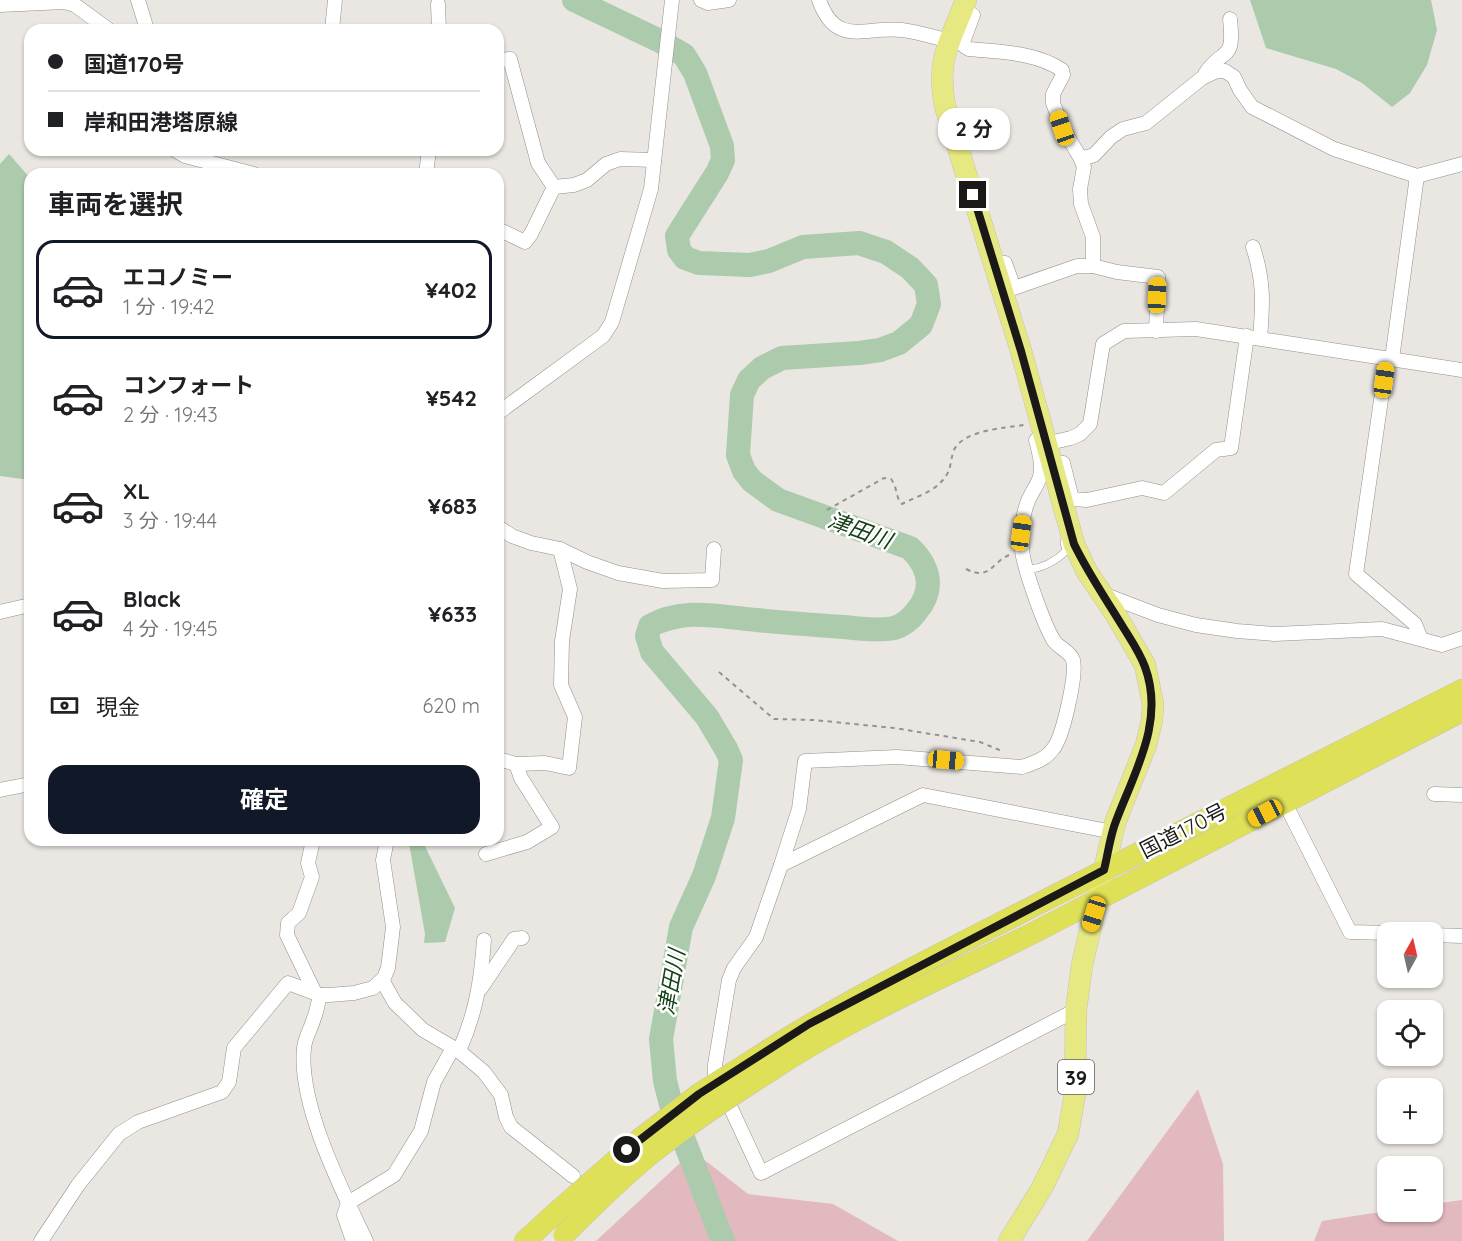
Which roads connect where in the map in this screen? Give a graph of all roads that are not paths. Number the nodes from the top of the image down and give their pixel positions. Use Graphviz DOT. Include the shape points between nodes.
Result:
graph roads {
  1 [pos="138,0"];
  2 [pos="335,0"];
  3 [pos="672,0"];
  4 [pos="701,0"];
  5 [pos="729,0"];
  6 [pos="819,0"];
  7 [pos="438,4"];
  8 [pos="964,5"];
  9 [pos="0,6"];
  10 [pos="1230,19"];
  11 [pos="101,24"];
  12 [pos="145,24"];
  13 [pos="333,24"];
  14 [pos="439,24"];
  15 [pos="949,41"];
  16 [pos="504,60"];
  17 [pos="1202,78"];
  18 [pos="185,156"];
  19 [pos="1082,159"];
  20 [pos="654,160"];
  21 [pos="1462,164"];
  22 [pos="232,168"];
  23 [pos="1417,176"];
  24 [pos="554,187"];
  25 [pos="504,232"];
  26 [pos="1253,246"];
  27 [pos="994,262"];
  28 [pos="1093,266"];
  29 [pos="1156,331"];
  30 [pos="1253,337"];
  31 [pos="1389,359"];
  32 [pos="1462,370"];
  33 [pos="504,409"];
  34 [pos="1037,421"];
  35 [pos="1048,454"];
  36 [pos="1066,521"];
  37 [pos="504,531"];
  38 [pos="560,549"];
  39 [pos="714,549"];
  40 [pos="1027,570"];
  41 [pos="1101,593"];
  42 [pos="24,606"];
  43 [pos="0,612"];
  44 [pos="1462,638"];
  45 [pos="1421,639"];
  46 [pos="1462,690"];
  47 [pos="1462,711"];
  48 [pos="504,761"];
  49 [pos="516,764"];
  50 [pos="24,785"];
  51 [pos="0,790"];
  52 [pos="1434,794"];
  53 [pos="1462,795"];
  54 [pos="1285,803"];
  55 [pos="1113,832"];
  56 [pos="312,846"];
  57 [pos="386,846"];
  58 [pos="486,854"];
  59 [pos="782,865"];
  60 [pos="1104,870"];
  61 [pos="1099,899"];
  62 [pos="1377,933"];
  63 [pos="1443,935"];
  64 [pos="1462,936"];
  65 [pos="522,938"];
  66 [pos="484,940"];
  67 [pos="381,980"];
  68 [pos="478,992"];
  69 [pos="317,994"];
  70 [pos="1076,1010"];
  71 [pos="456,1049"];
  72 [pos="761,1066"];
  73 [pos="573,1176"];
  74 [pos="348,1203"];
  75 [pos="561,1238"];
  76 [pos="41,1241"];
  77 [pos="353,1241"];
  78 [pos="366,1241"];
  79 [pos="525,1241"];
  80 [pos="1009,1241"];
  1 -- 12 [label="street"];
  2 -- 13 [label="street"];
  3 -- 20 [label="street"];
  4 -- 5 [label="street"];
  6 -- 15 [label="street" via="831,23 848,32 903,30"];
  7 -- 14 [label="street"];
  8 -- 15 [label="main road, 39"];
  8 -- 19 [label="street" via="973,15 964,46 1017,54 1062,69 1053,103 1062,128"];
  9 -- 11 [label="street" via="64,2 75,5"];
  10 -- 17 [label="street" via="1230,48"];
  15 -- 27 [label="main road, 39" via="941,68 945,106"];
  16 -- 24 [label="street" via="510,59 538,163"];
  17 -- 19 [label="street" via="1146,123 1123,129 1094,154"];
  17 -- 23 [label="street" via="1225,71 1234,76 1252,107 1334,149"];
  18 -- 22 [label="street"];
  19 -- 28 [label="street" via="1081,204 1093,237"];
  20 -- 24 [label="street" via="620,159 606,164 587,180"];
  20 -- 33 [label="street" via="651,189 612,322 603,336"];
  21 -- 23 [label="street"];
  23 -- 31 [label="street"];
  24 -- 25 [label="street" via="525,242"];
  26 -- 30 [label="street" via="1261,271 1263,303"];
  27 -- 28 [label="street" via="1005,263 1014,288 1077,266"];
  27 -- 34 [label="main road, 39"];
  28 -- 29 [label="street" via="1158,277"];
  29 -- 30 [label="street" via="1196,328"];
  29 -- 35 [label="street" via="1124,331 1103,344 1089,424"];
  30 -- 31 [label="street"];
  30 -- 35 [label="street" via="1231,448 1216,450 1164,493 1142,488 1086,501 1072,499 1063,463"];
  31 -- 32 [label="street"];
  31 -- 45 [label="street" via="1356,574 1415,624"];
  34 -- 35 [label="main road, 39"];
  34 -- 40 [label="street" via="1034,429 1040,480 1028,500 1021,533"];
  35 -- 36 [label="main road, 39"];
  36 -- 40 [label="lane" via="1062,528 1066,551 1044,567"];
  36 -- 41 [label="main road, 39"];
  37 -- 38 [label="street" via="531,543"];
  38 -- 39 [label="street" via="618,573 663,581 712,580"];
  38 -- 49 [label="street" via="570,589 562,641 561,685 575,717 569,768 545,763"];
  40 -- 59 [label="street" via="1052,637 1073,661 1067,709 1053,750 1022,767 897,757 805,761 799,809"];
  41 -- 45 [label="street" via="1158,615 1237,631 1275,634 1382,629"];
  41 -- 55 [label="main road, 39" via="1145,665 1153,704 1146,745"];
  42 -- 43 [label="street"];
  44 -- 45 [label="street" via="1442,645"];
  46 -- 60 [label="highway, 国道170号"];
  47 -- 54 [label="highway, 国道170号"];
  48 -- 49 [label="street"];
  49 -- 58 [label="street" via="552,827 527,842"];
  50 -- 51 [label="street"];
  52 -- 53 [label="street"];
  54 -- 61 [label="highway, 国道170号"];
  54 -- 62 [label="street" via="1350,932"];
  55 -- 59 [label="street" via="923,795"];
  55 -- 60 [label="main road, 39"];
  56 -- 69 [label="street" via="308,863 312,878 299,914 286,929"];
  57 -- 67 [label="street" via="382,860 393,927 388,968"];
  59 -- 70 [label="street" via="756,938 729,980 715,1065 761,1173"];
  60 -- 61 [label="main road, 39"];
  60 -- 72 [label="highway, 国道170号" via="809,1024"];
  61 -- 70 [label="main road, 39" via="1084,956"];
  61 -- 72 [label="highway, 国道170号"];
  63 -- 64 [label="street"];
  65 -- 68 [label="street" via="514,939"];
  66 -- 68 [label="street"];
  67 -- 69 [label="street" via="373,988 354,993"];
  67 -- 71 [label="street" via="395,1003 423,1030"];
  68 -- 71 [label="street" via="468,1031"];
  69 -- 74 [label="street" via="314,1019 304,1047 306,1088 313,1116"];
  69 -- 76 [label="street" via="288,983 234,1048 229,1082 222,1092 138,1122 119,1134 78,1185"];
  70 -- 80 [label="main road, 39" via="1075,1094 1068,1134 1042,1188"];
  71 -- 73 [label="street" via="484,1072 501,1095 511,1127"];
  71 -- 74 [label="street" via="434,1082 421,1131 393,1175"];
  72 -- 75 [label="highway, 国道170号, bridge" via="651,1154"];
  72 -- 79 [label="highway, 国道170号, bridge" via="699,1094 641,1138"];
  74 -- 77 [label="street" via="344,1215"];
  74 -- 78 [label="street"];
}
